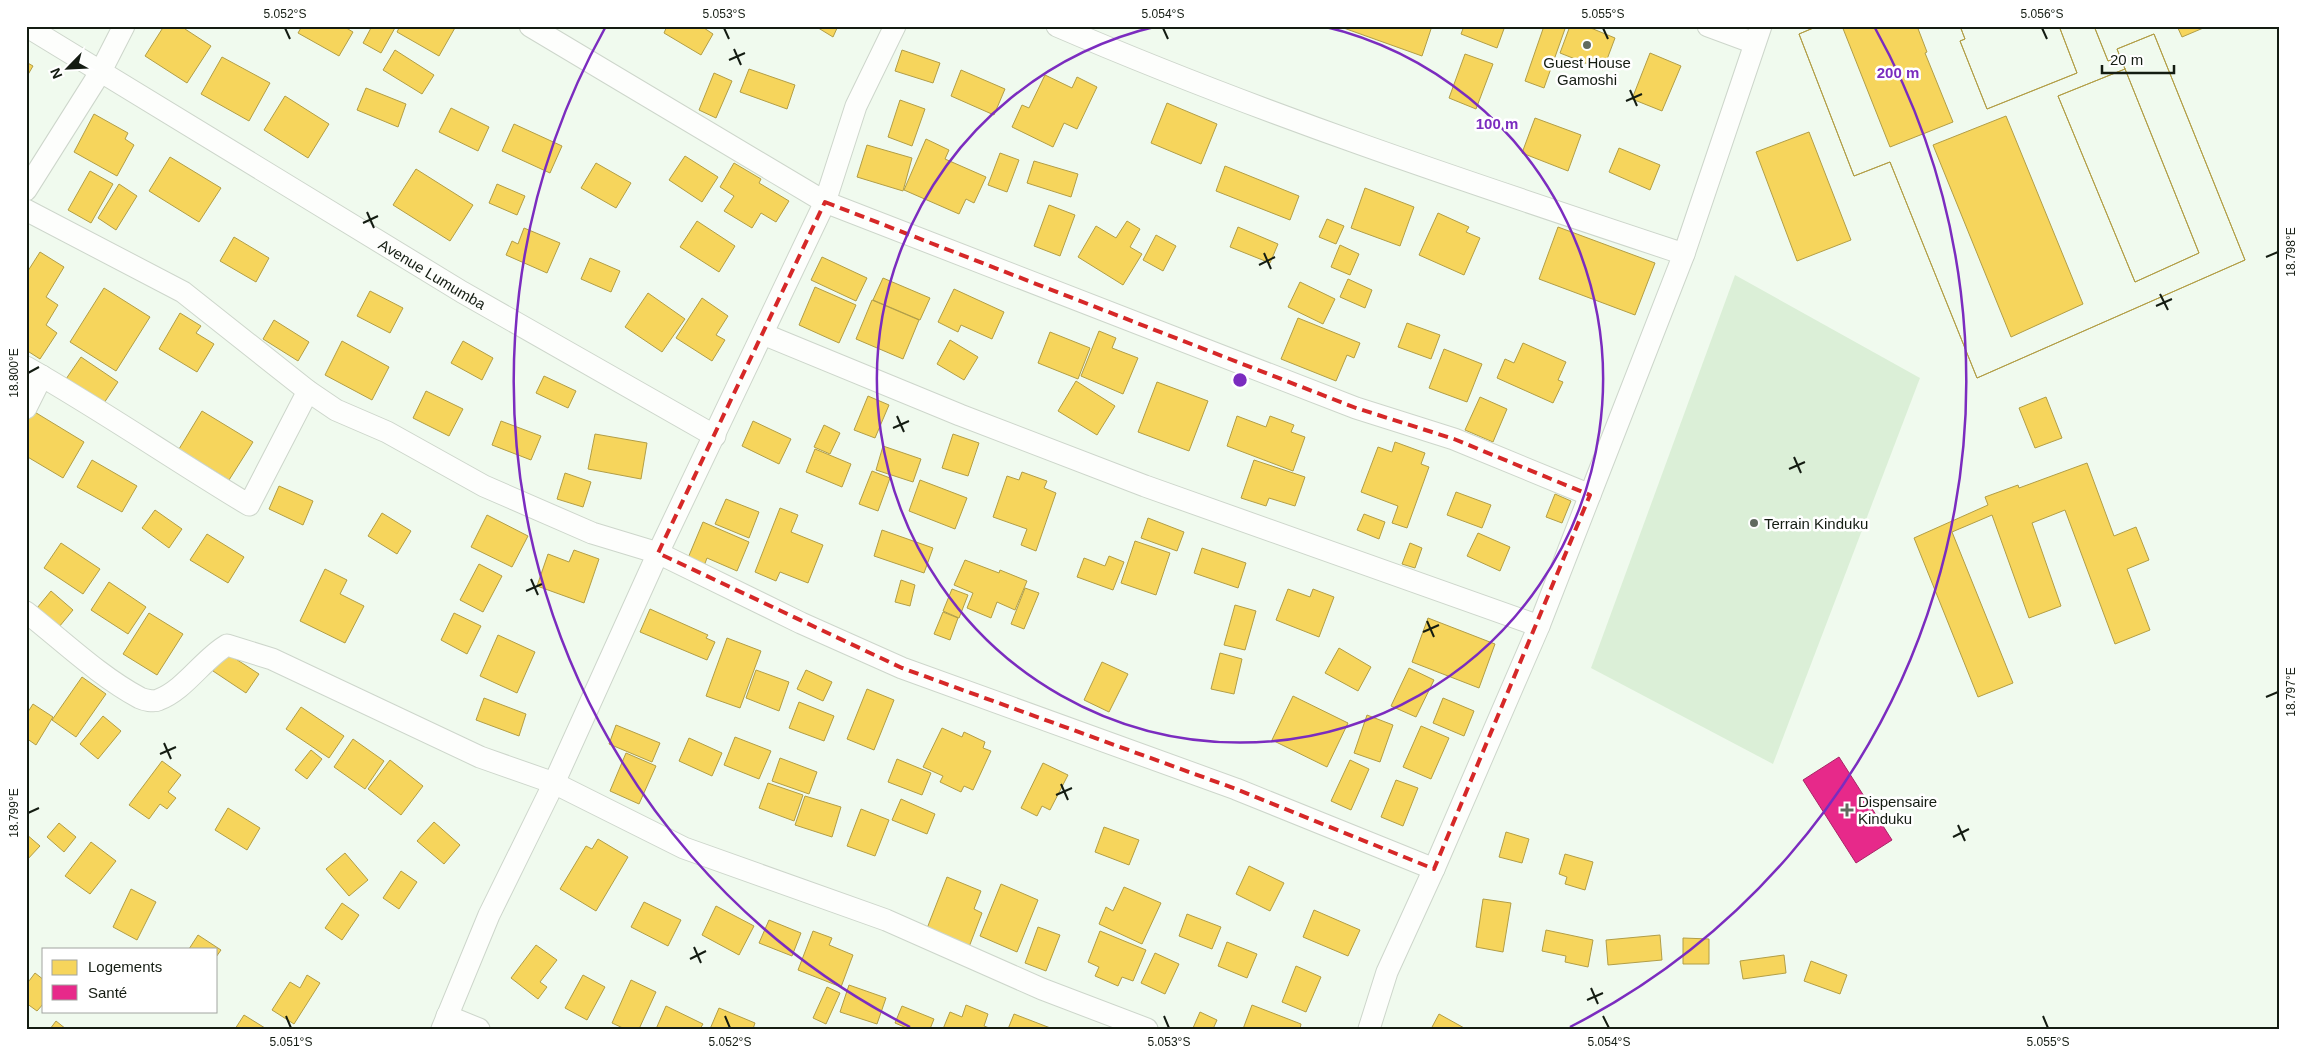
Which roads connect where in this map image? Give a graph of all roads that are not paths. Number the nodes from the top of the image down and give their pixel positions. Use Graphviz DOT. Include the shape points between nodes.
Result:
graph roads {
  1 [pos="26,26"];
  2 [pos="124,26"];
  3 [pos="530,26"];
  4 [pos="895,26"];
  5 [pos="1057,26"];
  6 [pos="1708,26"];
  7 [pos="1758,35"];
  8 [pos="101,71"];
  9 [pos="26,190"];
  10 [pos="825,202"];
  11 [pos="26,210"];
  12 [pos="1684,254"];
  13 [pos="763,334"];
  14 [pos="34,372"];
  15 [pos="308,391"];
  16 [pos="26,408"];
  17 [pos="715,436"];
  18 [pos="1590,496"];
  19 [pos="658,553"];
  20 [pos="26,612"];
  21 [pos="1539,626"];
  22 [pos="554,784"];
  23 [pos="1434,869"];
  24 [pos="444,1022"];
  25 [pos="479,1029"];
  26 [pos="1147,1029"];
  27 [pos="1369,1029"];
  1 -- 8 [label="street, Avenue Lumumba"];
  2 -- 8 [label="street"];
  3 -- 10 [label="street"];
  4 -- 10 [label="street" via="856,106"];
  5 -- 12 [label="street" via="1137,61 1290,118"];
  6 -- 7 [label="street"];
  7 -- 12 [label="street"];
  8 -- 9 [label="street"];
  8 -- 17 [label="street, Avenue Lumumba" via="462,292"];
  10 -- 13 [label="street"];
  10 -- 18 [label="street" via="1356,408 1454,439"];
  11 -- 15 [label="street" via="183,292"];
  12 -- 18 [label="street"];
  13 -- 17 [label="street"];
  13 -- 21 [label="street" via="1145,486"];
  14 -- 15 [label="street" via="249,505"];
  14 -- 16 [label="street"];
  15 -- 19 [label="street" via="336,410 387,432 484,486 592,533"];
  17 -- 19 [label="street"];
  18 -- 21 [label="street"];
  19 -- 22 [label="street"];
  19 -- 23 [label="street" via="902,668 1236,789"];
  20 -- 22 [label="street" via="142,700 158,700 171,692 214,652 227,645 272,659 480,757"];
  21 -- 23 [label="street"];
  22 -- 24 [label="street" via="490,915"];
  22 -- 26 [label="street" via="684,848 886,920 1042,989"];
  23 -- 27 [label="street" via="1387,972"];
  24 -- 25 [label="street"];
}
